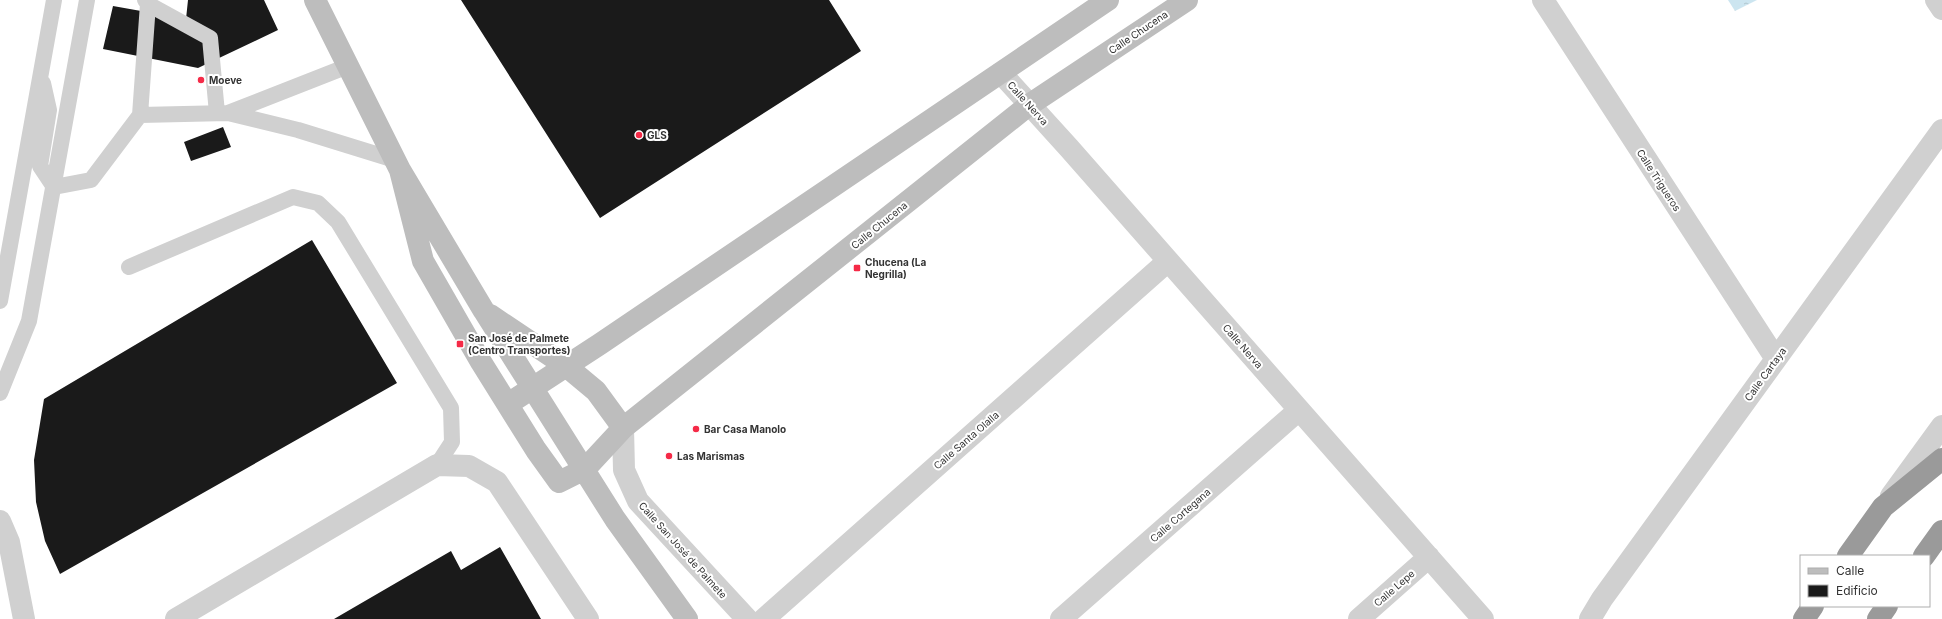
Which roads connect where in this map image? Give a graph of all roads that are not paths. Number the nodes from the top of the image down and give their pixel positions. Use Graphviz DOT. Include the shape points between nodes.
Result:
graph roads {
  1 [pos="54,0"];
  2 [pos="87,0"];
  3 [pos="315,0"];
  4 [pos="1108,0"];
  5 [pos="1187,0"];
  6 [pos="1543,0"];
  7 [pos="1936,0"];
  8 [pos="146,2"];
  9 [pos="1942,9"];
  10 [pos="348,66"];
  11 [pos="1001,73"];
  12 [pos="42,78"];
  13 [pos="1029,105"];
  14 [pos="223,113"];
  15 [pos="140,115"];
  16 [pos="1942,130"];
  17 [pos="398,165"];
  18 [pos="54,187"];
  19 [pos="1168,262"];
  20 [pos="129,267"];
  21 [pos="0,301"];
  22 [pos="484,311"];
  23 [pos="1776,359"];
  24 [pos="566,366"];
  25 [pos="532,388"];
  26 [pos="0,393"];
  27 [pos="508,404"];
  28 [pos="1300,410"];
  29 [pos="1942,426"];
  30 [pos="623,428"];
  31 [pos="1942,459"];
  32 [pos="437,465"];
  33 [pos="586,470"];
  34 [pos="1883,507"];
  35 [pos="0,521"];
  36 [pos="1942,531"];
  37 [pos="1849,555"];
  38 [pos="1925,555"];
  39 [pos="1429,557"];
  40 [pos="1812,607"];
  41 [pos="1886,607"];
  42 [pos="24,619"];
  43 [pos="176,619"];
  44 [pos="588,619"];
  45 [pos="687,619"];
  46 [pos="747,619"];
  47 [pos="764,619"];
  48 [pos="1061,619"];
  49 [pos="1359,619"];
  50 [pos="1483,619"];
  51 [pos="1590,619"];
  52 [pos="1804,619"];
  53 [pos="1878,619"];
  1 -- 12 [label="lane"];
  2 -- 18 [label="lane"];
  3 -- 10 [label="street"];
  4 -- 11 [label="street"];
  5 -- 13 [label="street, Calle Chucena"];
  6 -- 23 [label="street, Calle Trigueros"];
  7 -- 9 [label="street"];
  8 -- 14 [label="lane" via="210,38"];
  8 -- 15 [label="lane"];
  10 -- 14 [label="lane"];
  10 -- 17 [label="street"];
  11 -- 13 [label="street, Calle Nerva"];
  11 -- 24 [label="street"];
  12 -- 18 [label="lane" via="49,110 40,166"];
  12 -- 21 [label="lane"];
  13 -- 19 [label="street, Calle Nerva"];
  13 -- 30 [label="street, Calle Chucena"];
  14 -- 15 [label="lane"];
  14 -- 17 [label="lane" via="298,130"];
  15 -- 18 [label="lane" via="91,180"];
  16 -- 23 [label="street, Calle Cartaya"];
  17 -- 22 [label="street"];
  17 -- 27 [label="street" via="424,261 481,362"];
  18 -- 26 [label="lane" via="29,321"];
  19 -- 28 [label="street, Calle Nerva"];
  19 -- 47 [label="street, Calle Santa Olalla"];
  20 -- 32 [label="lane" via="293,196 318,203 338,222 451,408 452,442"];
  22 -- 24 [label="street"];
  22 -- 25 [label="street"];
  23 -- 51 [label="street, Calle Cartaya"];
  24 -- 25 [label="street"];
  24 -- 30 [label="street" via="596,391"];
  25 -- 27 [label="street"];
  25 -- 33 [label="street"];
  27 -- 33 [label="street" via="559,482"];
  28 -- 39 [label="street, Calle Nerva"];
  28 -- 48 [label="street, Calle Cortegana"];
  29 -- 34 [label="street"];
  30 -- 33 [label="street, Calle Chucena"];
  30 -- 46 [label="street, Calle San José de Palmete" via="624,470 638,501"];
  31 -- 34 [label="highway"];
  32 -- 43 [label="street"];
  32 -- 44 [label="street" via="469,466 497,482"];
  33 -- 45 [label="street" via="615,519"];
  34 -- 37 [label="highway"];
  35 -- 42 [label="street" via="9,542"];
  36 -- 38 [label="highway"];
  39 -- 49 [label="street, Calle Lepe"];
  39 -- 50 [label="street, Calle Nerva"];
  40 -- 52 [label="highway"];
  41 -- 53 [label="highway"];
}
